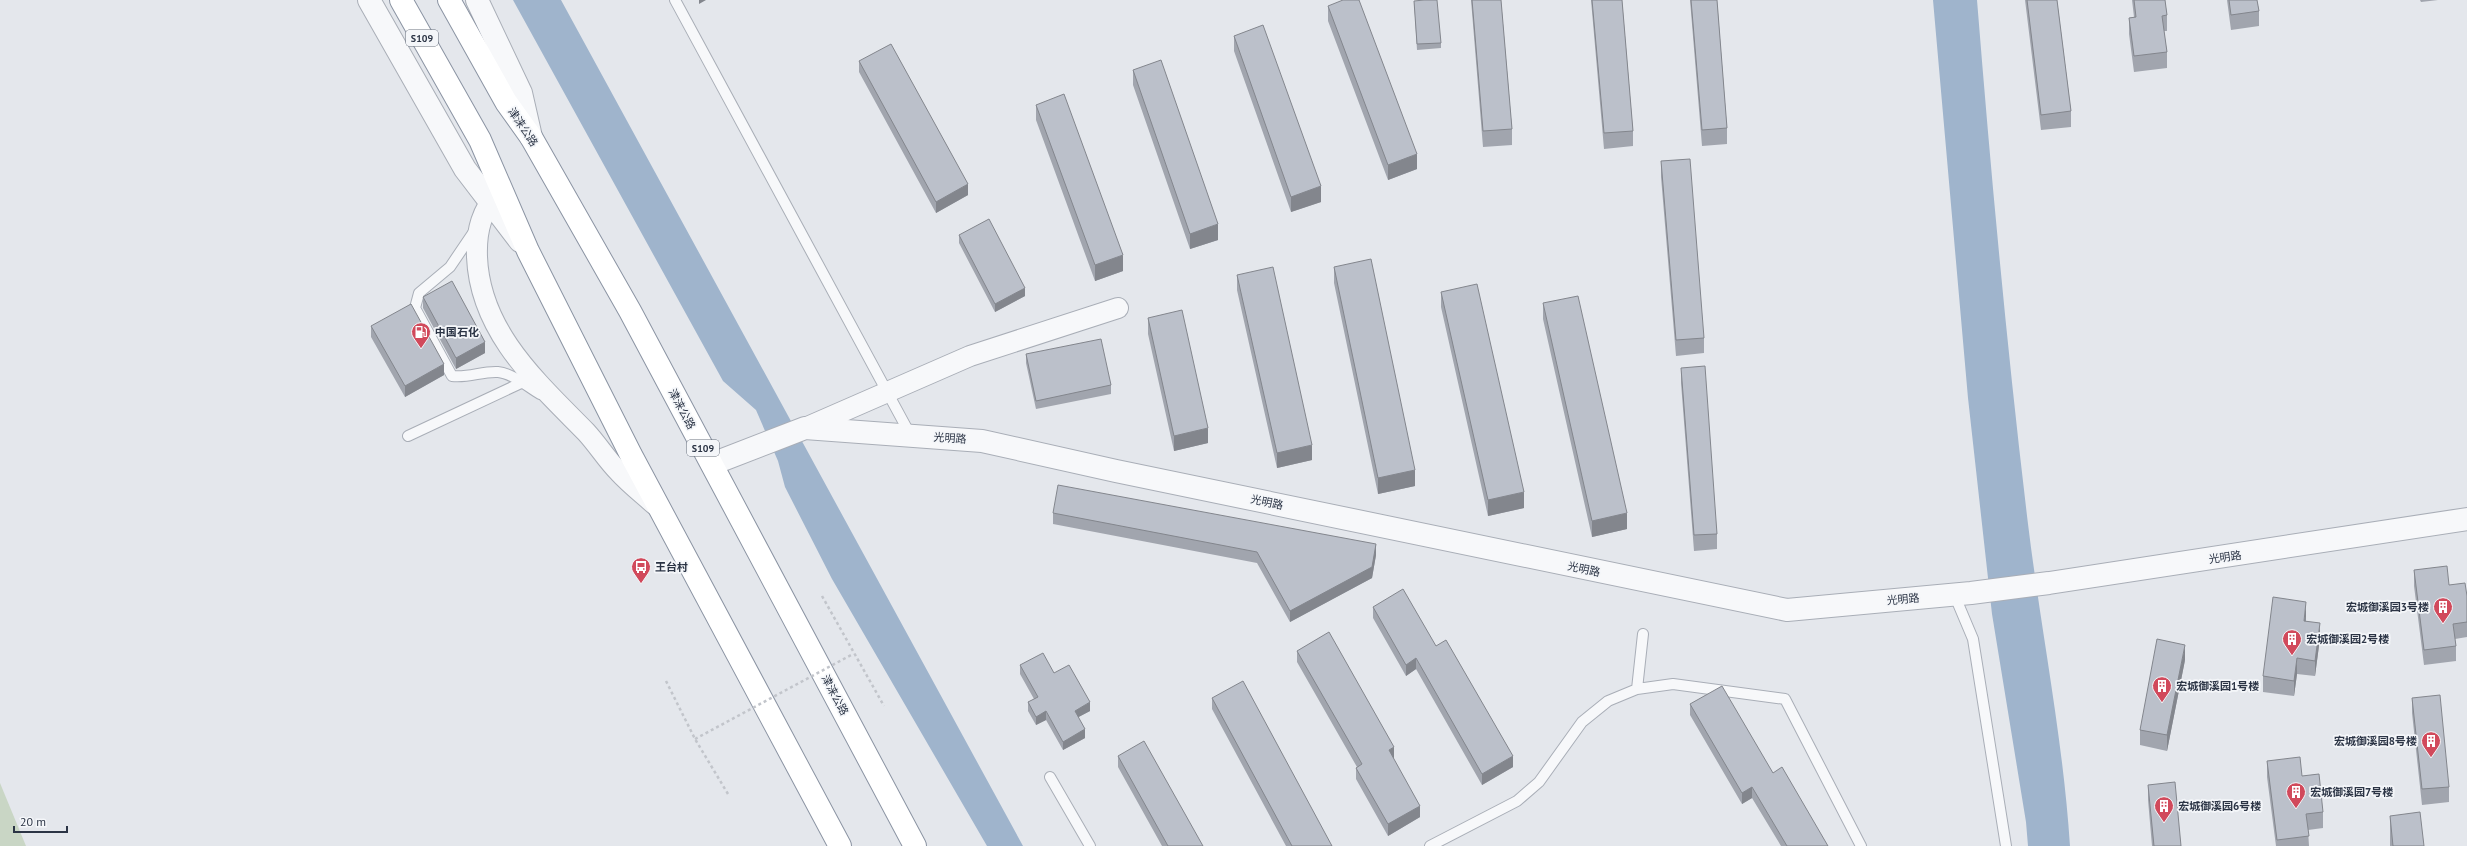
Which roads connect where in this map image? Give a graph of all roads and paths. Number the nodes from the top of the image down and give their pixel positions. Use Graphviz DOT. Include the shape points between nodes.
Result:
graph roads {
  1 [pos="369,0"];
  2 [pos="401,0"];
  3 [pos="449,0"];
  4 [pos="477,0"];
  5 [pos="675,0"];
  6 [pos="531,137"];
  7 [pos="494,196"];
  8 [pos="479,224"];
  9 [pos="1118,308"];
  10 [pos="521,383"];
  11 [pos="887,392"];
  12 [pos="559,404"];
  13 [pos="805,428"];
  14 [pos="408,436"];
  15 [pos="911,436"];
  16 [pos="712,464"];
  17 [pos="663,511"];
  18 [pos="2467,519"];
  19 [pos="1962,594"];
  20 [pos="822,596"];
  21 [pos="1643,634"];
  22 [pos="853,654"];
  23 [pos="666,681"];
  24 [pos="1637,689"];
  25 [pos="884,706"];
  26 [pos="695,739"];
  27 [pos="1050,777"];
  28 [pos="728,794"];
  29 [pos="840,846"];
  30 [pos="915,846"];
  31 [pos="1090,846"];
  32 [pos="1430,846"];
  33 [pos="1861,846"];
  34 [pos="2006,846"];
  1 -- 7 [label="street" via="465,169"];
  2 -- 7 [label="highway, S109" via="480,140"];
  3 -- 6 [label="highway, 津涞公路 / S109" via="506,102"];
  4 -- 6 [label="street" via="521,93"];
  5 -- 11 [label="lane"];
  6 -- 16 [label="highway, 津涞公路 / S109" via="630,311"];
  7 -- 8 [label="street"];
  7 -- 17 [label="highway, S109" via="528,251"];
  8 -- 10 [label="lane" via="450,267 419,293 415,308 452,376 498,372"];
  8 -- 12 [label="street" via="480,288 487,308 510,349"];
  9 -- 11 [label="street" via="970,356"];
  10 -- 12 [label="lane"];
  10 -- 14 [label="lane"];
  11 -- 13 [label="street"];
  11 -- 15 [label="lane"];
  12 -- 17 [label="street" via="591,437 619,472"];
  13 -- 15 [label="street, 光明路"];
  13 -- 16 [label="street, 光明路"];
  15 -- 19 [label="street, 光明路" via="982,440 1147,477 1787,610"];
  16 -- 30 [label="highway, 津涞公路 / S109"];
  17 -- 29 [label="highway, S109"];
  18 -- 19 [label="street, 光明路"];
  19 -- 34 [label="lane" via="1973,639"];
  20 -- 22 [label="path"];
  21 -- 24 [label="lane"];
  22 -- 25 [label="path"];
  22 -- 26 [label="path, bridge"];
  23 -- 26 [label="path"];
  24 -- 32 [label="lane" via="1608,701 1582,722 1539,782 1517,801"];
  24 -- 33 [label="lane" via="1673,684 1785,699"];
  26 -- 28 [label="path"];
  27 -- 31 [label="lane"];
}
